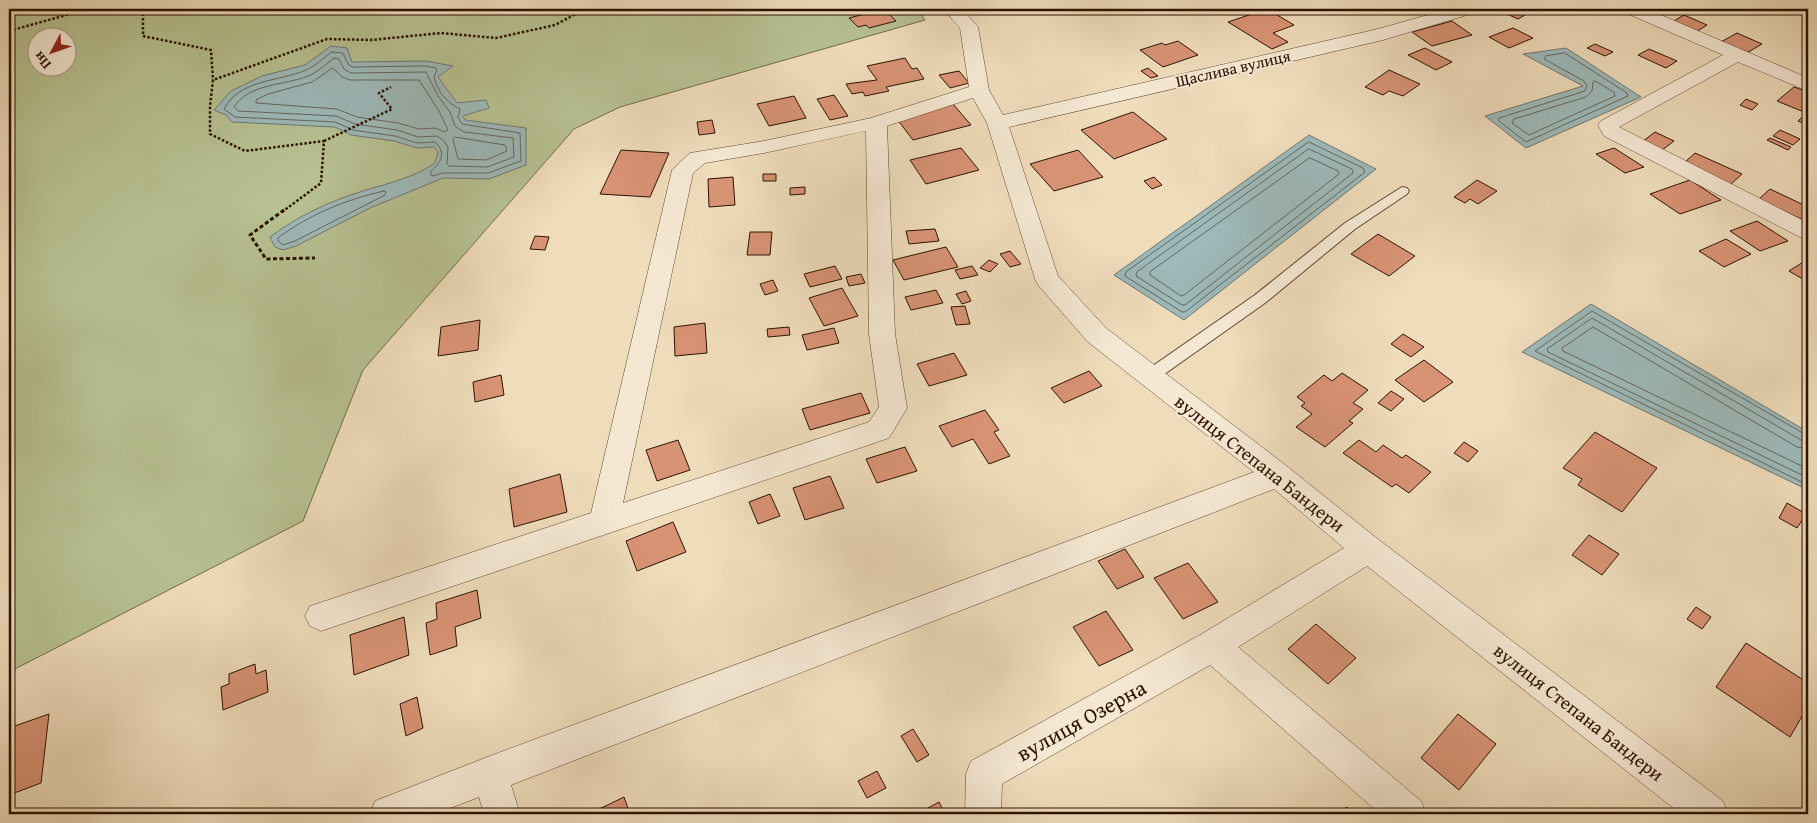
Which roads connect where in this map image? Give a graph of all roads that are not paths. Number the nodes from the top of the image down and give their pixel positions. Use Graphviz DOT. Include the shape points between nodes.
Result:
graph roads {
  1 [pos="952,9"];
  2 [pos="1468,9"];
  3 [pos="1632,9"];
  4 [pos="1738,55"];
  5 [pos="1808,85"];
  6 [pos="979,90"];
  7 [pos="876,123"];
  8 [pos="996,123"];
  9 [pos="1402,191"];
  10 [pos="1808,232"];
  11 [pos="1150,376"];
  12 [pos="1278,475"];
  13 [pos="604,521"];
  14 [pos="1368,549"];
  15 [pos="322,616"];
  16 [pos="1212,646"];
  17 [pos="490,774"];
  18 [pos="388,814"];
  19 [pos="502,814"];
  20 [pos="983,814"];
  21 [pos="1408,814"];
  22 [pos="1710,814"];
  1 -- 6 [label="street, вулиця Степана Бандери" via="969,27"];
  2 -- 8 [label="street, Щаслива вулиця" via="1382,34"];
  3 -- 4 [label="street"];
  4 -- 5 [label="street"];
  4 -- 10 [label="street" via="1608,125 1611,132"];
  6 -- 7 [label="street"];
  6 -- 8 [label="street, вулиця Степана Бандери"];
  7 -- 13 [label="street" via="698,158 683,170"];
  7 -- 13 [label="street" via="882,334 893,408 879,430"];
  8 -- 11 [label="street, вулиця Степана Бандери" via="1047,279 1098,335"];
  9 -- 11 [label="lane" via="1350,226 1260,299"];
  11 -- 12 [label="street, вулиця Степана Бандери"];
  12 -- 14 [label="street, вулиця Степана Бандери"];
  12 -- 17 [label="street"];
  13 -- 15 [label="street"];
  14 -- 16 [label="street, вулиця Озерна"];
  14 -- 22 [label="street, вулиця Степана Бандери"];
  16 -- 20 [label="street, вулиця Озерна" via="984,774"];
  16 -- 21 [label="street"];
  17 -- 18 [label="street"];
  17 -- 19 [label="street"];
}
